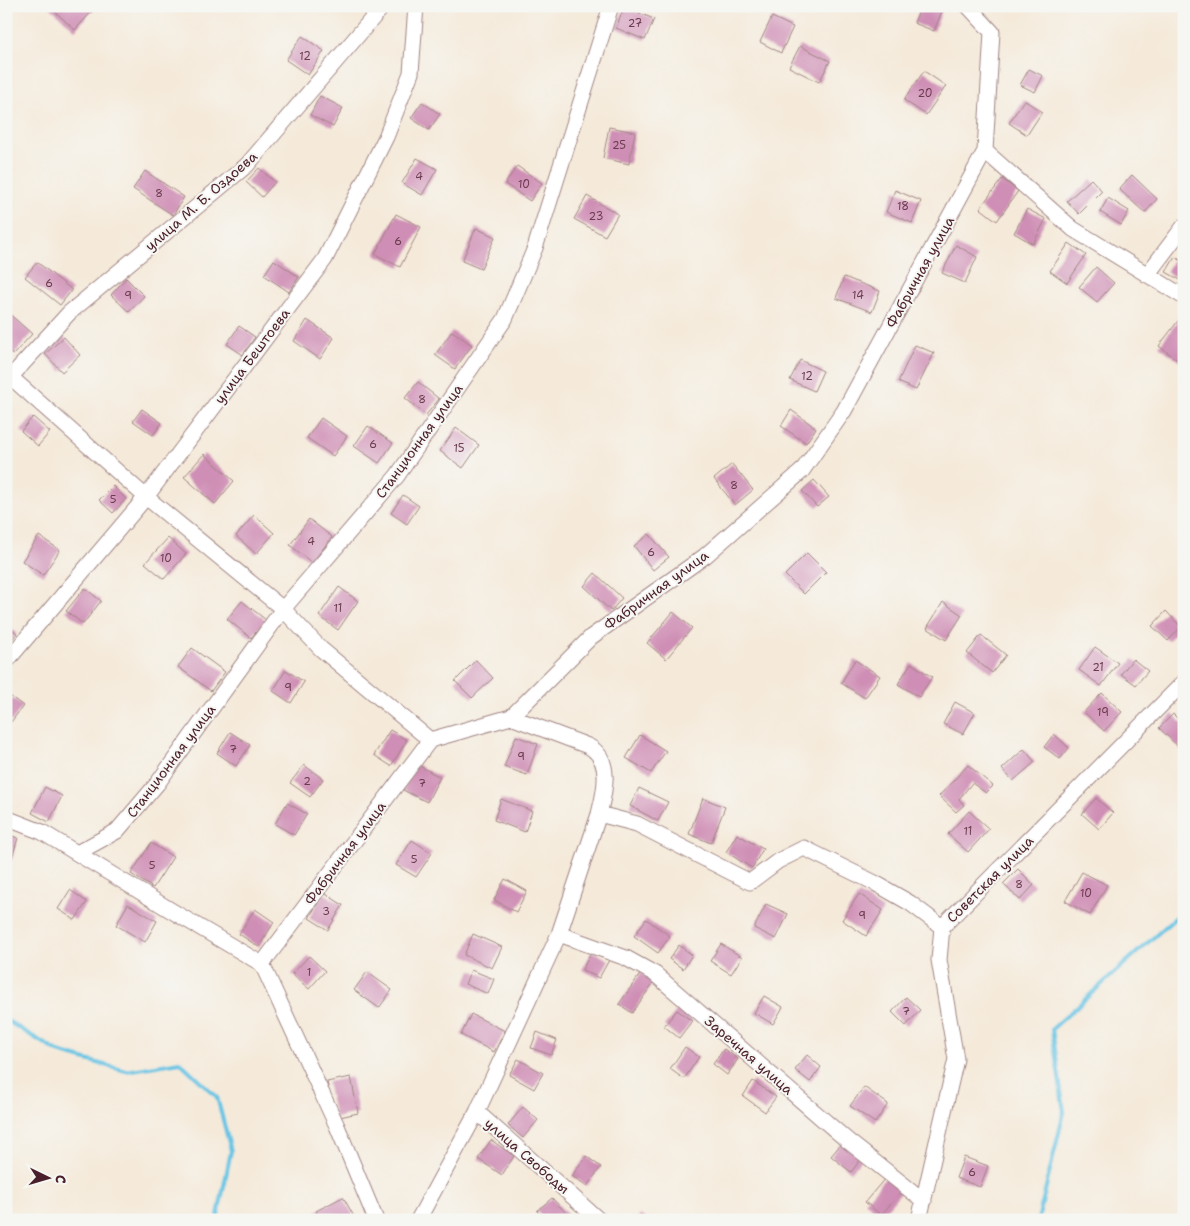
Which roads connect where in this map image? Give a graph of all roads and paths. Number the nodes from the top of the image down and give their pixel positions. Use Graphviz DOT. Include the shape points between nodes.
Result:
graph roads {
  1 [pos="383,6"];
  2 [pos="416,6"];
  3 [pos="611,6"];
  4 [pos="968,6"];
  5 [pos="986,151"];
  6 [pos="1184,226"];
  7 [pos="1147,275"];
  8 [pos="1184,297"];
  9 [pos="8,377"];
  10 [pos="146,497"];
  11 [pos="283,609"];
  12 [pos="6,662"];
  13 [pos="1184,682"];
  14 [pos="511,717"];
  15 [pos="430,740"];
  16 [pos="599,814"];
  17 [pos="6,818"];
  18 [pos="77,853"];
  19 [pos="942,927"];
  20 [pos="559,934"];
  21 [pos="262,964"];
  22 [pos="477,1112"];
  23 [pos="924,1201"];
  24 [pos="376,1220"];
  25 [pos="418,1220"];
  26 [pos="599,1220"];
  27 [pos="919,1220"];
  1 -- 9 [label="street, улица М. Б. Оздоева" via="247,165 69,312"];
  2 -- 10 [label="street, улица Бештоева" via="411,73 386,137 326,259"];
  3 -- 11 [label="street, Станционная улица" via="535,248 506,319 397,476"];
  4 -- 5 [label="street" via="992,32"];
  5 -- 7 [label="street" via="1073,229"];
  5 -- 14 [label="street, Фабричная улица" via="844,411 802,472 705,556 591,636"];
  6 -- 7 [label="street"];
  7 -- 8 [label="street"];
  9 -- 10 [label="street"];
  10 -- 11 [label="street"];
  10 -- 12 [label="street, улица Бештоева"];
  11 -- 15 [label="street" via="321,649"];
  11 -- 18 [label="street, Станционная улица" via="157,784 117,831"];
  13 -- 19 [label="street, Советская улица"];
  14 -- 15 [label="street, Фабричная улица"];
  14 -- 16 [label="street" via="588,746 598,753 606,777"];
  15 -- 21 [label="street, Фабричная улица"];
  16 -- 19 [label="street" via="632,822 750,882 778,861 804,848 910,903"];
  16 -- 20 [label="street"];
  17 -- 18 [label="street" via="42,832"];
  18 -- 21 [label="street"];
  19 -- 23 [label="street, Советская улица" via="939,960 956,1059"];
  20 -- 22 [label="street"];
  20 -- 23 [label="street, Заречная улица" via="626,958 655,974 848,1141"];
  21 -- 24 [label="street"];
  22 -- 25 [label="street"];
  22 -- 26 [label="street, улица Свободы"];
  23 -- 27 [label="street, Советская улица"];
}
